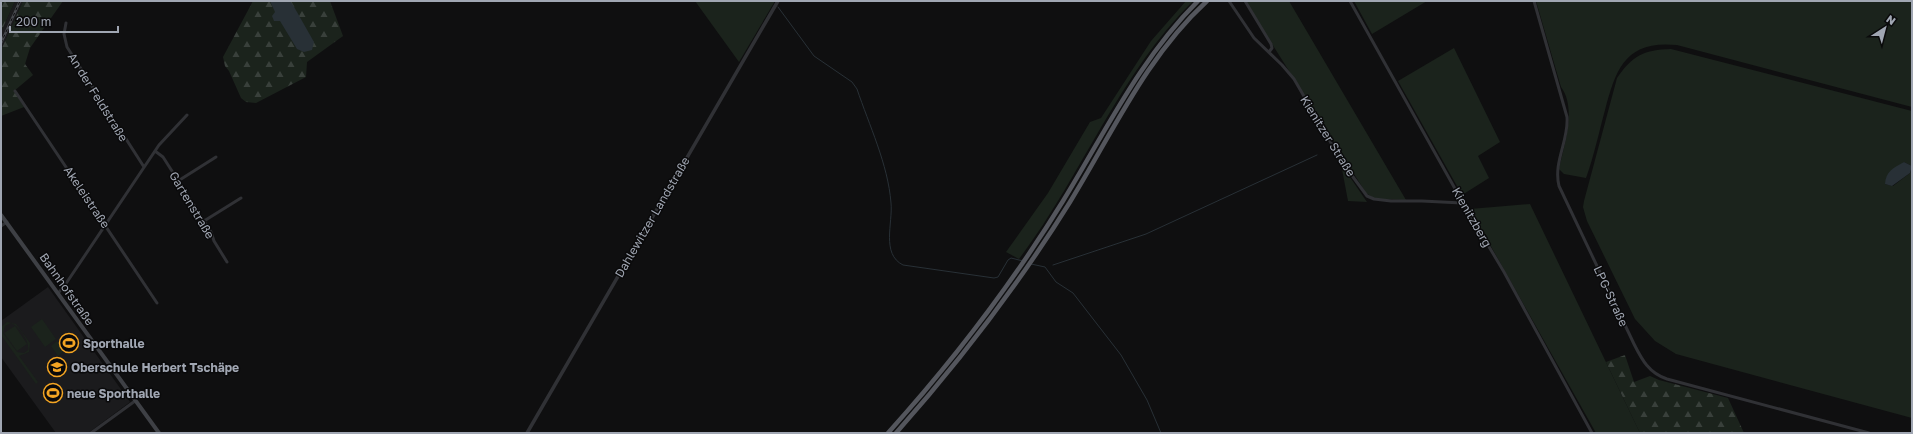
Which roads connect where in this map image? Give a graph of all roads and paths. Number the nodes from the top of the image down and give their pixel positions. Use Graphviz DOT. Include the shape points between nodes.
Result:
graph roads {
  1 [pos="778,1"];
  2 [pos="1198,1"];
  3 [pos="1207,1"];
  4 [pos="1230,1"];
  5 [pos="1245,1"];
  6 [pos="1350,1"];
  7 [pos="1534,1"];
  8 [pos="66,23"];
  9 [pos="1269,52"];
  10 [pos="16,91"];
  11 [pos="187,116"];
  12 [pos="155,151"];
  13 [pos="216,157"];
  14 [pos="144,167"];
  15 [pos="178,181"];
  16 [pos="241,198"];
  17 [pos="1462,203"];
  18 [pos="1,215"];
  19 [pos="204,221"];
  20 [pos="7,222"];
  21 [pos="105,224"];
  22 [pos="1,226"];
  23 [pos="227,262"];
  24 [pos="58,293"];
  25 [pos="157,304"];
  26 [pos="136,401"];
  27 [pos="91,433"];
  28 [pos="159,433"];
  29 [pos="527,433"];
  30 [pos="888,433"];
  31 [pos="896,433"];
  32 [pos="1592,433"];
  33 [pos="1869,433"];
  1 -- 29 [label="street, Dahlewitzer Landstraße"];
  2 -- 30 [label="highway" via="1170,30 1138,74 1063,202 1020,267 956,354"];
  3 -- 31 [label="highway" via="1172,37 1143,77 1026,269 970,345"];
  4 -- 9 [label="street, Kienitzer Straße" via="1249,32"];
  5 -- 9 [label="street" via="1270,41 1272,48"];
  6 -- 17 [label="street, Kienitzberg"];
  7 -- 33 [label="street, LPG-Straße" via="1567,117 1558,164 1559,186 1646,365 1666,379"];
  8 -- 14 [label="street, An der Feldstraße" via="64,34 67,47"];
  9 -- 17 [label="street, Kienitzer Straße" via="1294,79 1342,162 1367,196 1391,201"];
  10 -- 21 [label="street, Akeleistraße"];
  11 -- 12 [label="street"];
  12 -- 14 [label="street"];
  12 -- 15 [label="street, Gartenstraße" via="163,156"];
  13 -- 15 [label="street"];
  14 -- 21 [label="street"];
  15 -- 19 [label="street, Gartenstraße"];
  16 -- 19 [label="street"];
  17 -- 32 [label="street, Kienitzberg" via="1504,272"];
  18 -- 20 [label="main road, Bahnhofstraße"];
  19 -- 23 [label="street, Gartenstraße"];
  20 -- 22 [label="street"];
  20 -- 24 [label="main road, Bahnhofstraße"];
  21 -- 24 [label="street"];
  21 -- 25 [label="street, Akeleistraße"];
  24 -- 26 [label="main road, Bahnhofstraße"];
  26 -- 27 [label="street"];
  26 -- 28 [label="main road, Bahnhofstraße"];
}
